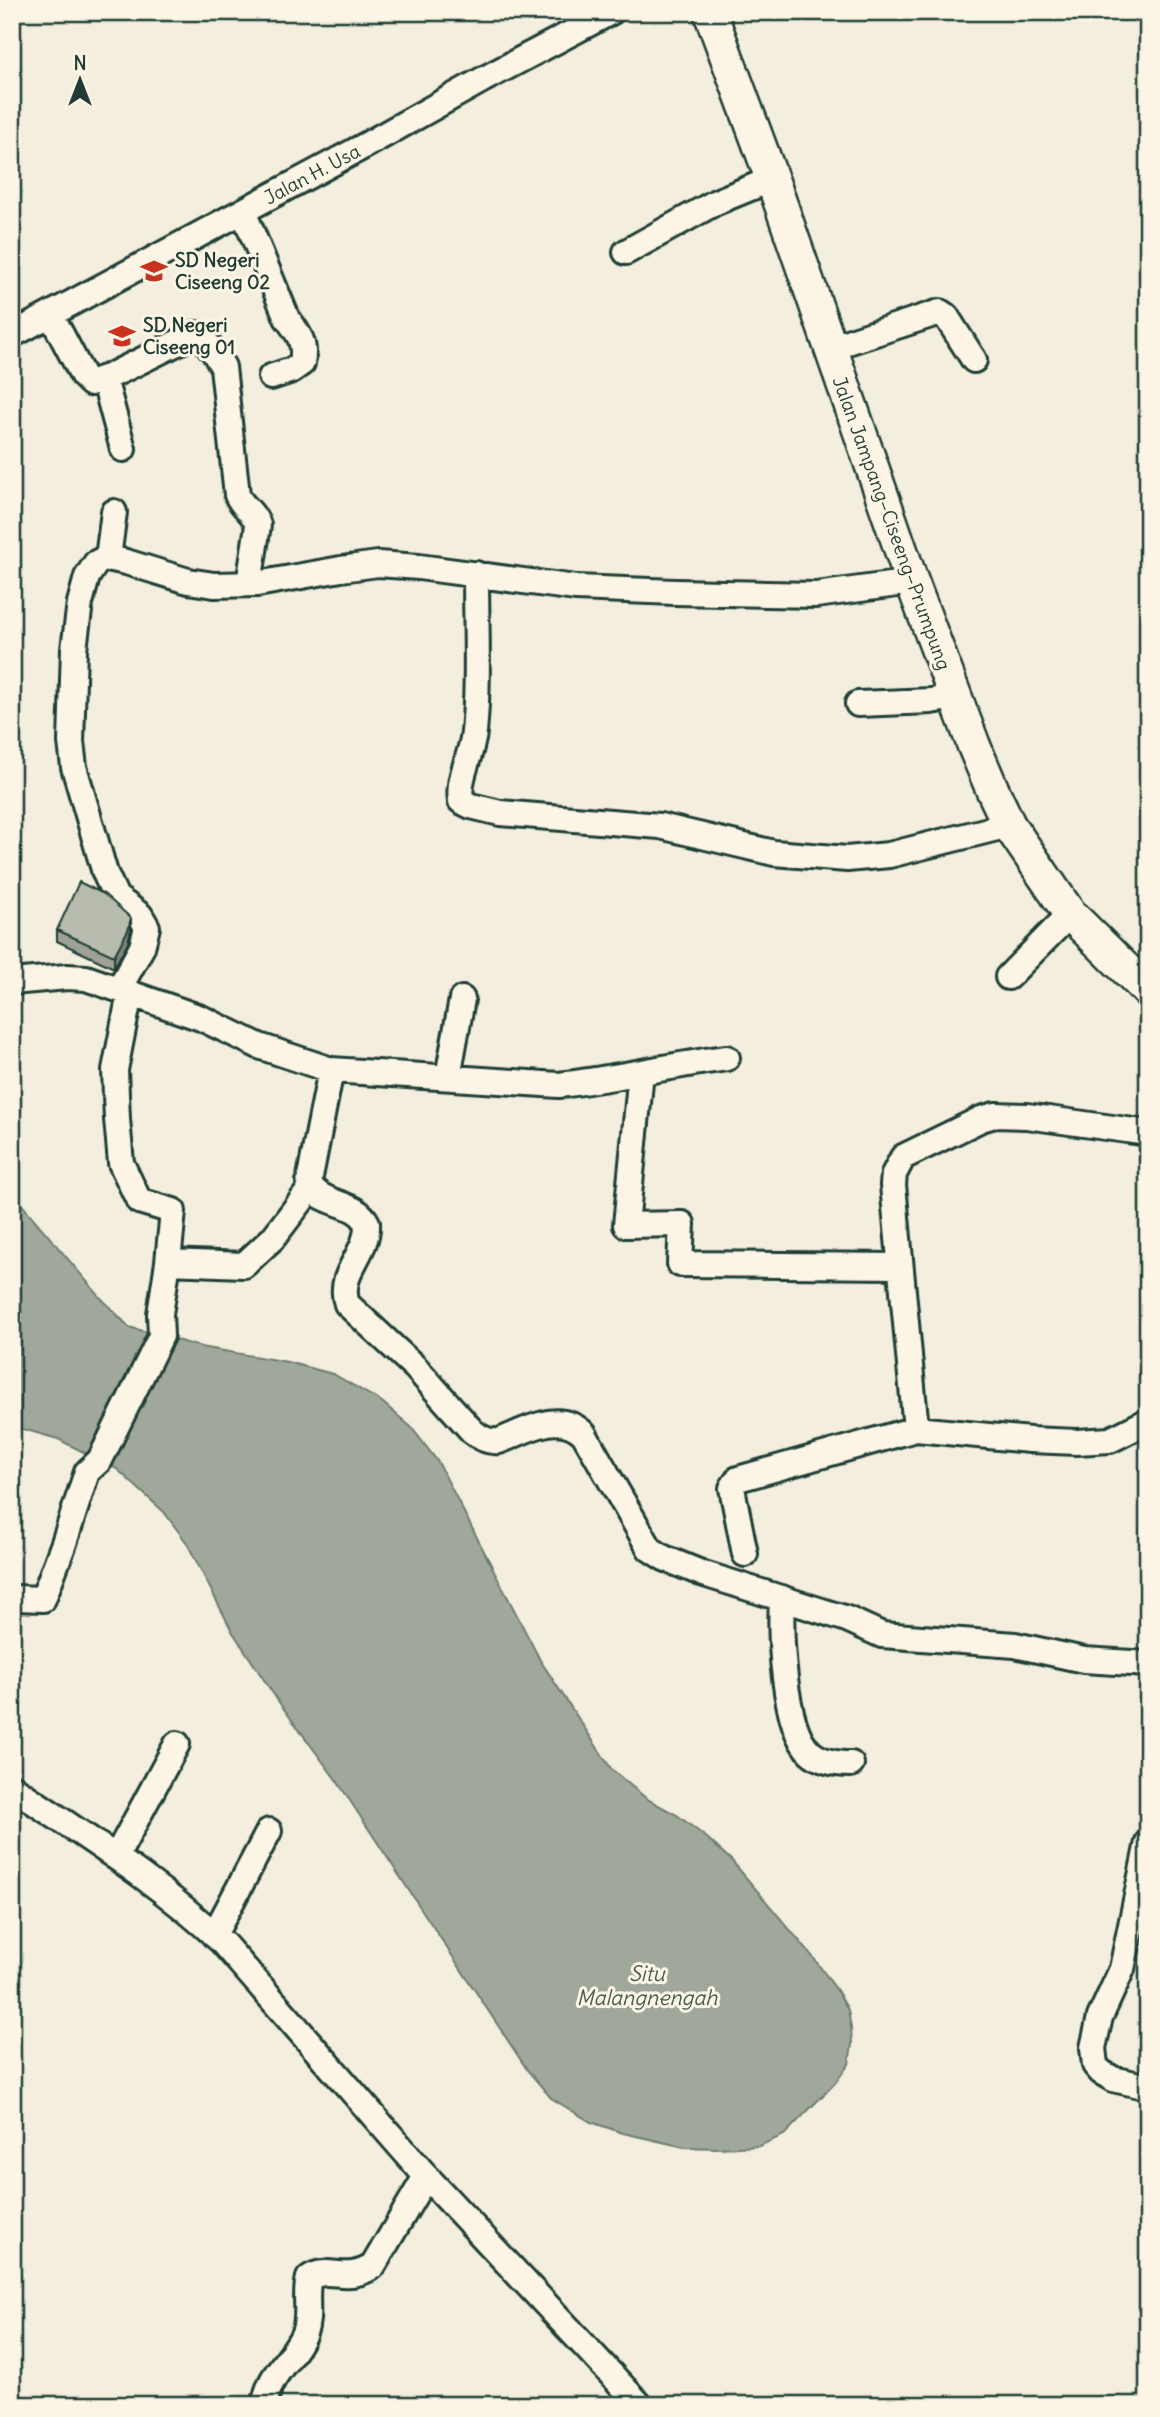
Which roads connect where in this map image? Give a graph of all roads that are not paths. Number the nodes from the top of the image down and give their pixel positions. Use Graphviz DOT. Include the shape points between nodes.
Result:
graph roads {
  1 [pos="611,12"];
  2 [pos="710,12"];
  3 [pos="772,179"];
  4 [pos="243,211"];
  5 [pos="626,252"];
  6 [pos="51,314"];
  7 [pos="12,335"];
  8 [pos="829,348"];
  9 [pos="974,360"];
  10 [pos="271,377"];
  11 [pos="104,378"];
  12 [pos="122,449"];
  13 [pos="114,512"];
  14 [pos="108,558"];
  15 [pos="475,574"];
  16 [pos="912,582"];
  17 [pos="249,584"];
  18 [pos="955,696"];
  19 [pos="858,704"];
  20 [pos="1009,825"];
  21 [pos="1070,914"];
  22 [pos="1008,977"];
  23 [pos="12,982"];
  24 [pos="125,991"];
  25 [pos="1148,991"];
  26 [pos="462,999"];
  27 [pos="727,1058"];
  28 [pos="331,1070"];
  29 [pos="641,1072"];
  30 [pos="448,1077"];
  31 [pos="1148,1133"];
  32 [pos="311,1188"];
  33 [pos="168,1262"];
  34 [pos="900,1266"];
  35 [pos="1148,1421"];
  36 [pos="916,1429"];
  37 [pos="745,1554"];
  38 [pos="782,1598"];
  39 [pos="12,1600"];
  40 [pos="1148,1664"];
  41 [pos="177,1744"];
  42 [pos="851,1764"];
  43 [pos="12,1787"];
  44 [pos="269,1831"];
  45 [pos="1148,1842"];
  46 [pos="116,1857"];
  47 [pos="214,1935"];
  48 [pos="1148,2087"];
  49 [pos="426,2176"];
  50 [pos="265,2405"];
  51 [pos="640,2405"];
  1 -- 4 [label="street, Jalan H. Usa"];
  2 -- 3 [label="main road, Jalan Jampang–Ciseeng–Prumpung"];
  3 -- 5 [label="street" via="703,208"];
  3 -- 8 [label="main road, Jalan Jampang–Ciseeng–Prumpung"];
  4 -- 6 [label="street, Jalan H. Usa"];
  4 -- 10 [label="street" via="304,351 302,363"];
  6 -- 7 [label="street, Jalan H. Usa"];
  6 -- 11 [label="street" via="86,380 94,383"];
  8 -- 9 [label="street" via="940,312"];
  8 -- 16 [label="main road, Jalan Jampang–Ciseeng–Prumpung"];
  11 -- 12 [label="street"];
  11 -- 17 [label="street" via="195,334 220,359 237,495 258,525"];
  13 -- 14 [label="street"];
  14 -- 17 [label="street" via="188,581"];
  14 -- 24 [label="street" via="90,569 80,603 71,742 108,879 116,897 140,915 147,927"];
  15 -- 16 [label="street" via="576,587 816,595"];
  15 -- 17 [label="street" via="378,564"];
  15 -- 20 [label="street" via="474,733 459,788 461,801 471,806 500,813 660,827 774,853 848,859 889,855"];
  16 -- 18 [label="main road, Jalan Jampang–Ciseeng–Prumpung"];
  18 -- 19 [label="street"];
  18 -- 20 [label="main road, Jalan Jampang–Ciseeng–Prumpung"];
  20 -- 21 [label="main road, Jalan Jampang–Ciseeng–Prumpung"];
  21 -- 22 [label="street"];
  21 -- 25 [label="main road, Jalan Jampang–Ciseeng–Prumpung"];
  23 -- 24 [label="street" via="86,978"];
  24 -- 28 [label="street"];
  24 -- 33 [label="street" via="115,1070 121,1163 139,1201 173,1211"];
  26 -- 30 [label="street"];
  27 -- 29 [label="street"];
  28 -- 30 [label="street"];
  28 -- 32 [label="street"];
  29 -- 30 [label="street" via="559,1085"];
  29 -- 34 [label="street" via="626,1226 682,1224 680,1264"];
  31 -- 34 [label="street" via="995,1115 913,1152 904,1157 894,1174"];
  32 -- 33 [label="street" via="273,1238 244,1265"];
  32 -- 38 [label="street" via="357,1211 366,1223 365,1242 346,1279 343,1292 347,1304 416,1368 472,1431 492,1442 548,1423 573,1424 584,1434 650,1549 701,1573"];
  33 -- 39 [label="street" via="160,1336 100,1460 87,1472 43,1599"];
  34 -- 36 [label="street"];
  35 -- 36 [label="street" via="1110,1440 1030,1440"];
  36 -- 37 [label="street" via="738,1479 732,1488"];
  38 -- 40 [label="street" via="896,1638 1015,1646 1084,1660"];
  38 -- 42 [label="street" via="780,1629 787,1692 801,1740 824,1760"];
  41 -- 46 [label="street"];
  43 -- 46 [label="street"];
  44 -- 47 [label="street"];
  45 -- 48 [label="street" via="1122,1969 1093,2038 1093,2057 1101,2072 1113,2079"];
  46 -- 47 [label="street"];
  47 -- 49 [label="street"];
  49 -- 50 [label="street" via="373,2266 359,2275 309,2278 304,2333 272,2379"];
  49 -- 51 [label="street"];
}
